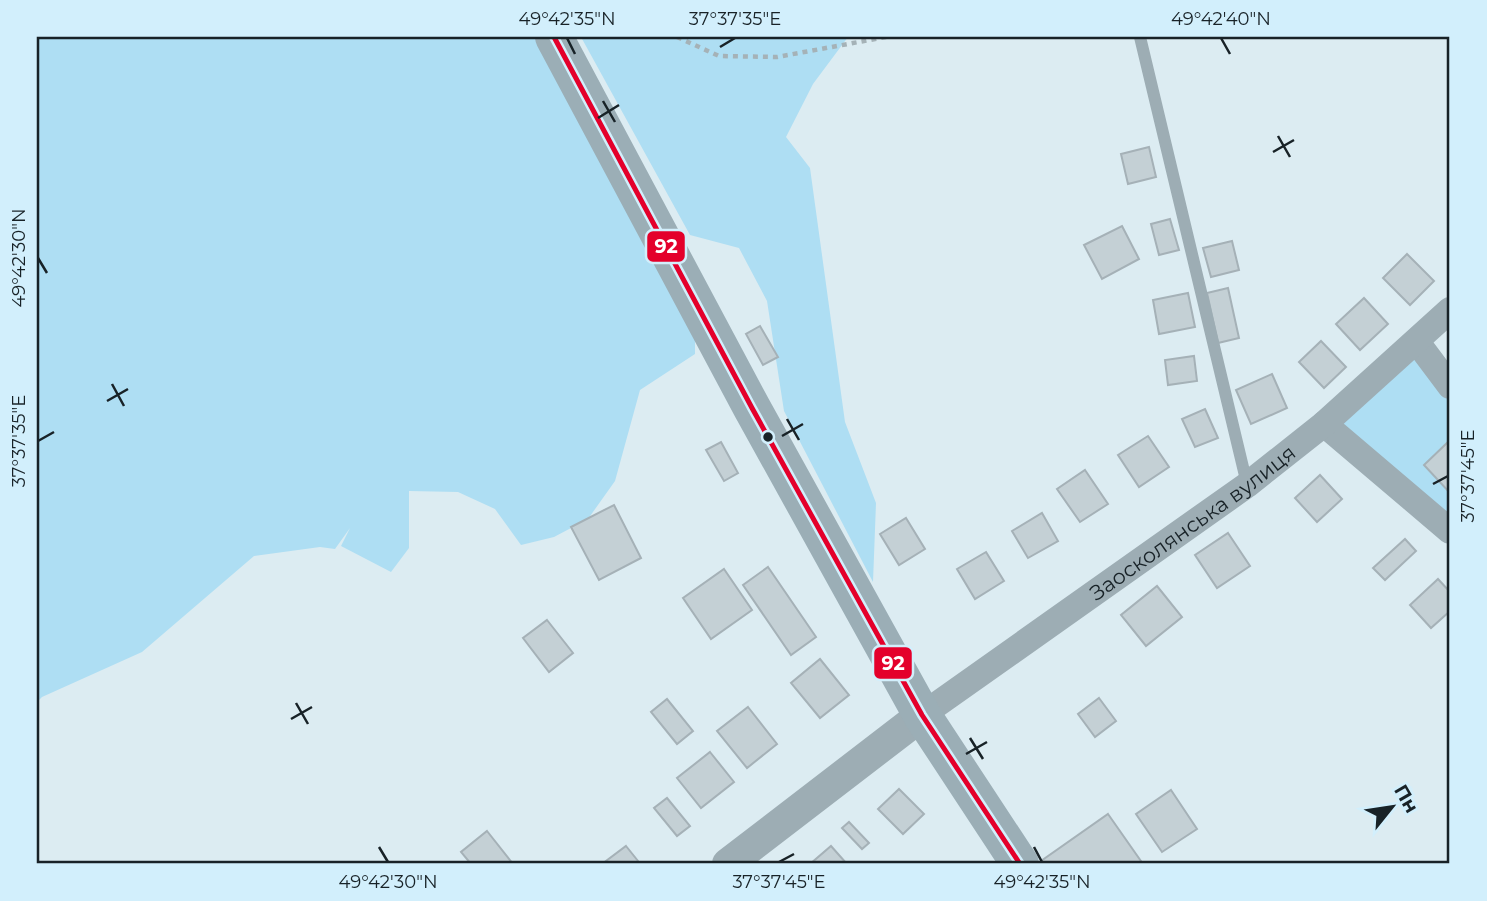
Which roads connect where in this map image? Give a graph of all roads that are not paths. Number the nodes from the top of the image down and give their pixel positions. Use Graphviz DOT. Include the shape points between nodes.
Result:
graph roads {
  1 [pos="554,37"];
  2 [pos="1140,37"];
  3 [pos="1450,310"];
  4 [pos="1417,342"];
  5 [pos="1450,386"];
  6 [pos="1324,424"];
  7 [pos="1247,485"];
  8 [pos="1450,531"];
  9 [pos="922,715"];
  10 [pos="736,861"];
  11 [pos="1020,864"];
  1 -- 9 [label="main road" via="751,408"];
  2 -- 7 [label="lane"];
  3 -- 4 [label="street, Заосколянська вулиця"];
  4 -- 5 [label="street"];
  4 -- 6 [label="street, Заосколянська вулиця"];
  6 -- 7 [label="street, Заосколянська вулиця"];
  6 -- 8 [label="street"];
  7 -- 9 [label="street, Заосколянська вулиця"];
  9 -- 10 [label="street"];
  9 -- 11 [label="main road"];
}
